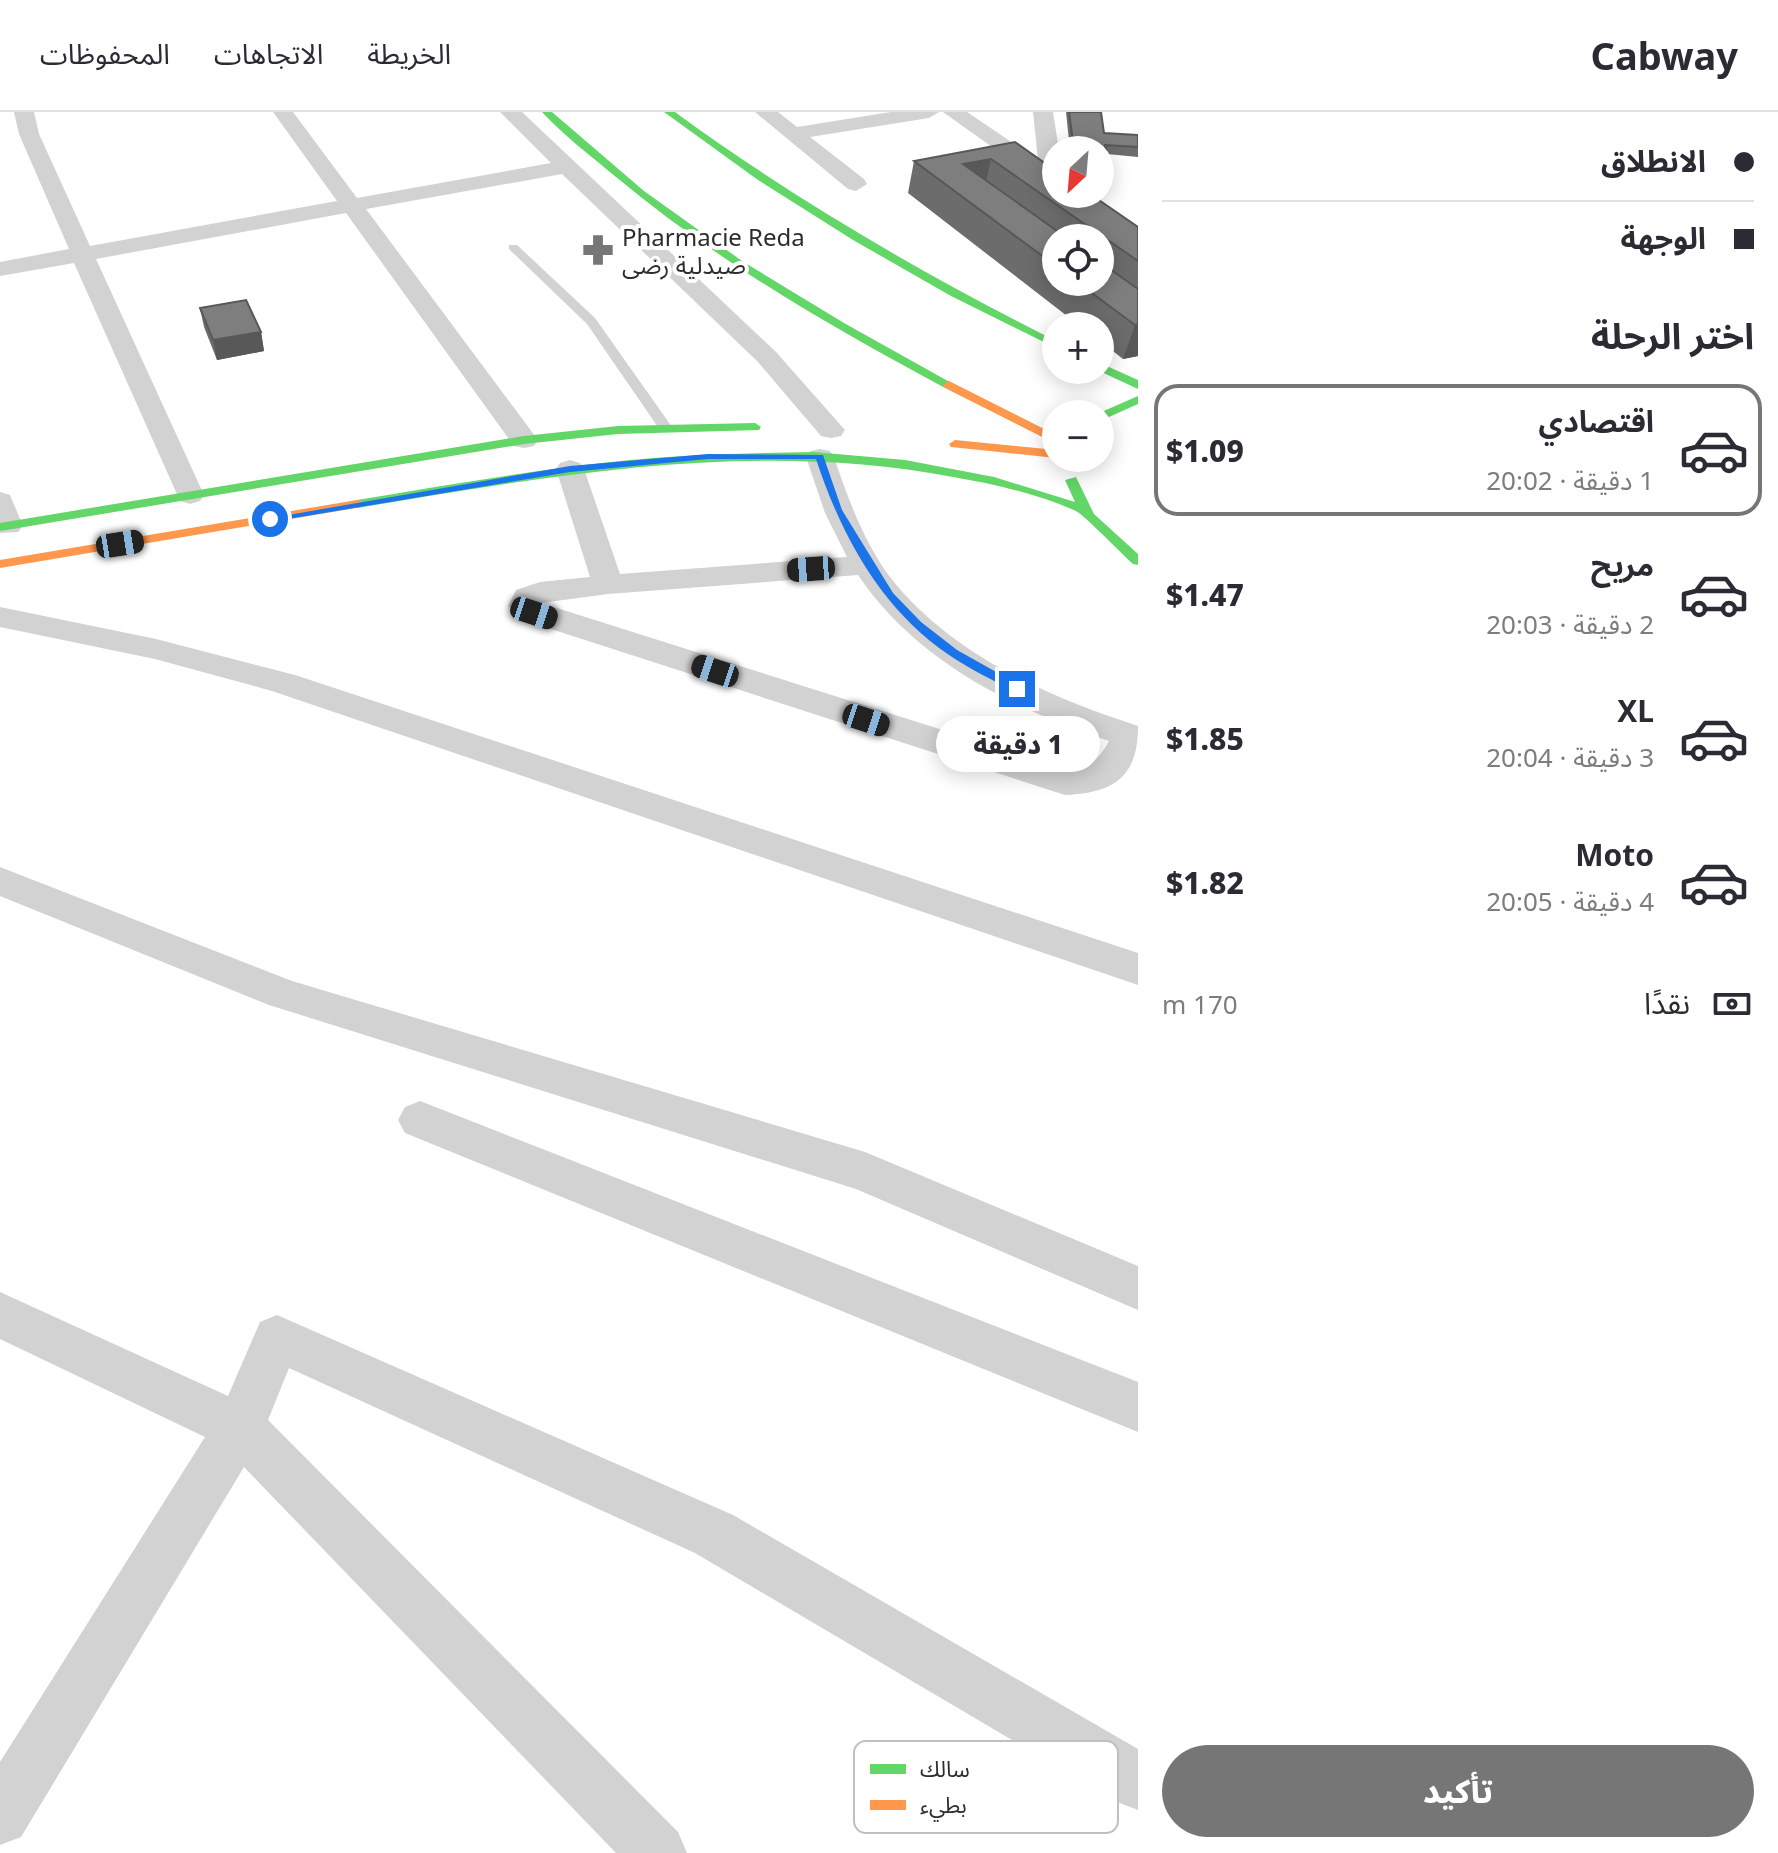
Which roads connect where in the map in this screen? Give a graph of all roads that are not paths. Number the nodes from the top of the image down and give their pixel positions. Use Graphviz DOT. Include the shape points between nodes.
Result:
graph roads {
  1 [pos="24,112"];
  2 [pos="283,112"];
  3 [pos="510,112"];
  4 [pos="547,112"];
  5 [pos="669,112"];
  6 [pos="765,112"];
  7 [pos="929,112"];
  8 [pos="953,112"];
  9 [pos="1043,112"];
  10 [pos="793,134"];
  11 [pos="1047,136"];
  12 [pos="568,166"];
  13 [pos="1042,172"];
  14 [pos="856,184"];
  15 [pos="353,206"];
  16 [pos="513,247"];
  17 [pos="85,255"];
  18 [pos="0,269"];
  19 [pos="1042,338"];
  20 [pos="1114,374"];
  21 [pos="1138,385"];
  22 [pos="1138,400"];
  23 [pos="1114,411"];
  24 [pos="665,427"];
  25 [pos="780,428"];
  26 [pos="1042,433"];
  27 [pos="828,437"];
  28 [pos="524,440"];
  29 [pos="935,442"];
  30 [pos="1042,453"];
  31 [pos="570,469"];
  32 [pos="1069,472"];
  33 [pos="190,495"];
  34 [pos="1082,509"];
  35 [pos="3,518"];
  36 [pos="1138,561"];
  37 [pos="0,564"];
  38 [pos="869,565"];
  39 [pos="608,584"];
  40 [pos="0,617"];
  41 [pos="1134,736"];
  42 [pos="0,881"];
  43 [pos="1138,969"];
  44 [pos="420,1120"];
  45 [pos="1138,1288"];
  46 [pos="0,1315"];
  47 [pos="1138,1407"];
  48 [pos="240,1427"];
  49 [pos="1069,1741"];
  50 [pos="1118,1769"];
  51 [pos="1138,1781"];
  52 [pos="0,1816"];
  53 [pos="657,1853"];
  1 -- 17 [label="street" via="29,134"];
  2 -- 15 [label="street"];
  3 -- 12 [label="street"];
  4 -- 26 [label="main road" via="650,201 758,276 898,359"];
  5 -- 19 [label="main road" via="823,220"];
  6 -- 10 [label="street"];
  7 -- 10 [label="street"];
  8 -- 13 [label="street"];
  9 -- 11 [label="street"];
  10 -- 14 [label="street"];
  12 -- 15 [label="street"];
  12 -- 27 [label="street" via="767,357"];
  15 -- 17 [label="street"];
  15 -- 28 [label="street"];
  16 -- 24 [label="lane" via="591,321"];
  17 -- 18 [label="street"];
  17 -- 33 [label="street"];
  20 -- 21 [label="main road"];
  22 -- 23 [label="main road"];
  24 -- 25 [label="main road"];
  24 -- 28 [label="main road"];
  27 -- 31 [label="main road"];
  27 -- 34 [label="main road" via="985,475"];
  27 -- 38 [label="street" via="838,510"];
  28 -- 33 [label="main road"];
  29 -- 30 [label="main road"];
  31 -- 37 [label="main road"];
  31 -- 39 [label="street"];
  32 -- 34 [label="main road"];
  33 -- 35 [label="main road"];
  34 -- 36 [label="main road" via="1106,537"];
  38 -- 39 [label="street"];
  38 -- 41 [label="street" via="908,615 953,653 1038,699"];
  39 -- 41 [label="street" via="540,592 527,597 524,606 1065,782 1099,779"];
  40 -- 43 [label="street" via="156,649 283,683"];
  42 -- 45 [label="street" via="283,994 865,1172"];
  44 -- 47 [label="street"];
  46 -- 48 [label="street"];
  48 -- 49 [label="street" via="277,1338 714,1534"];
  48 -- 52 [label="street"];
  48 -- 53 [label="street"];
  50 -- 51 [label="street"];
}
